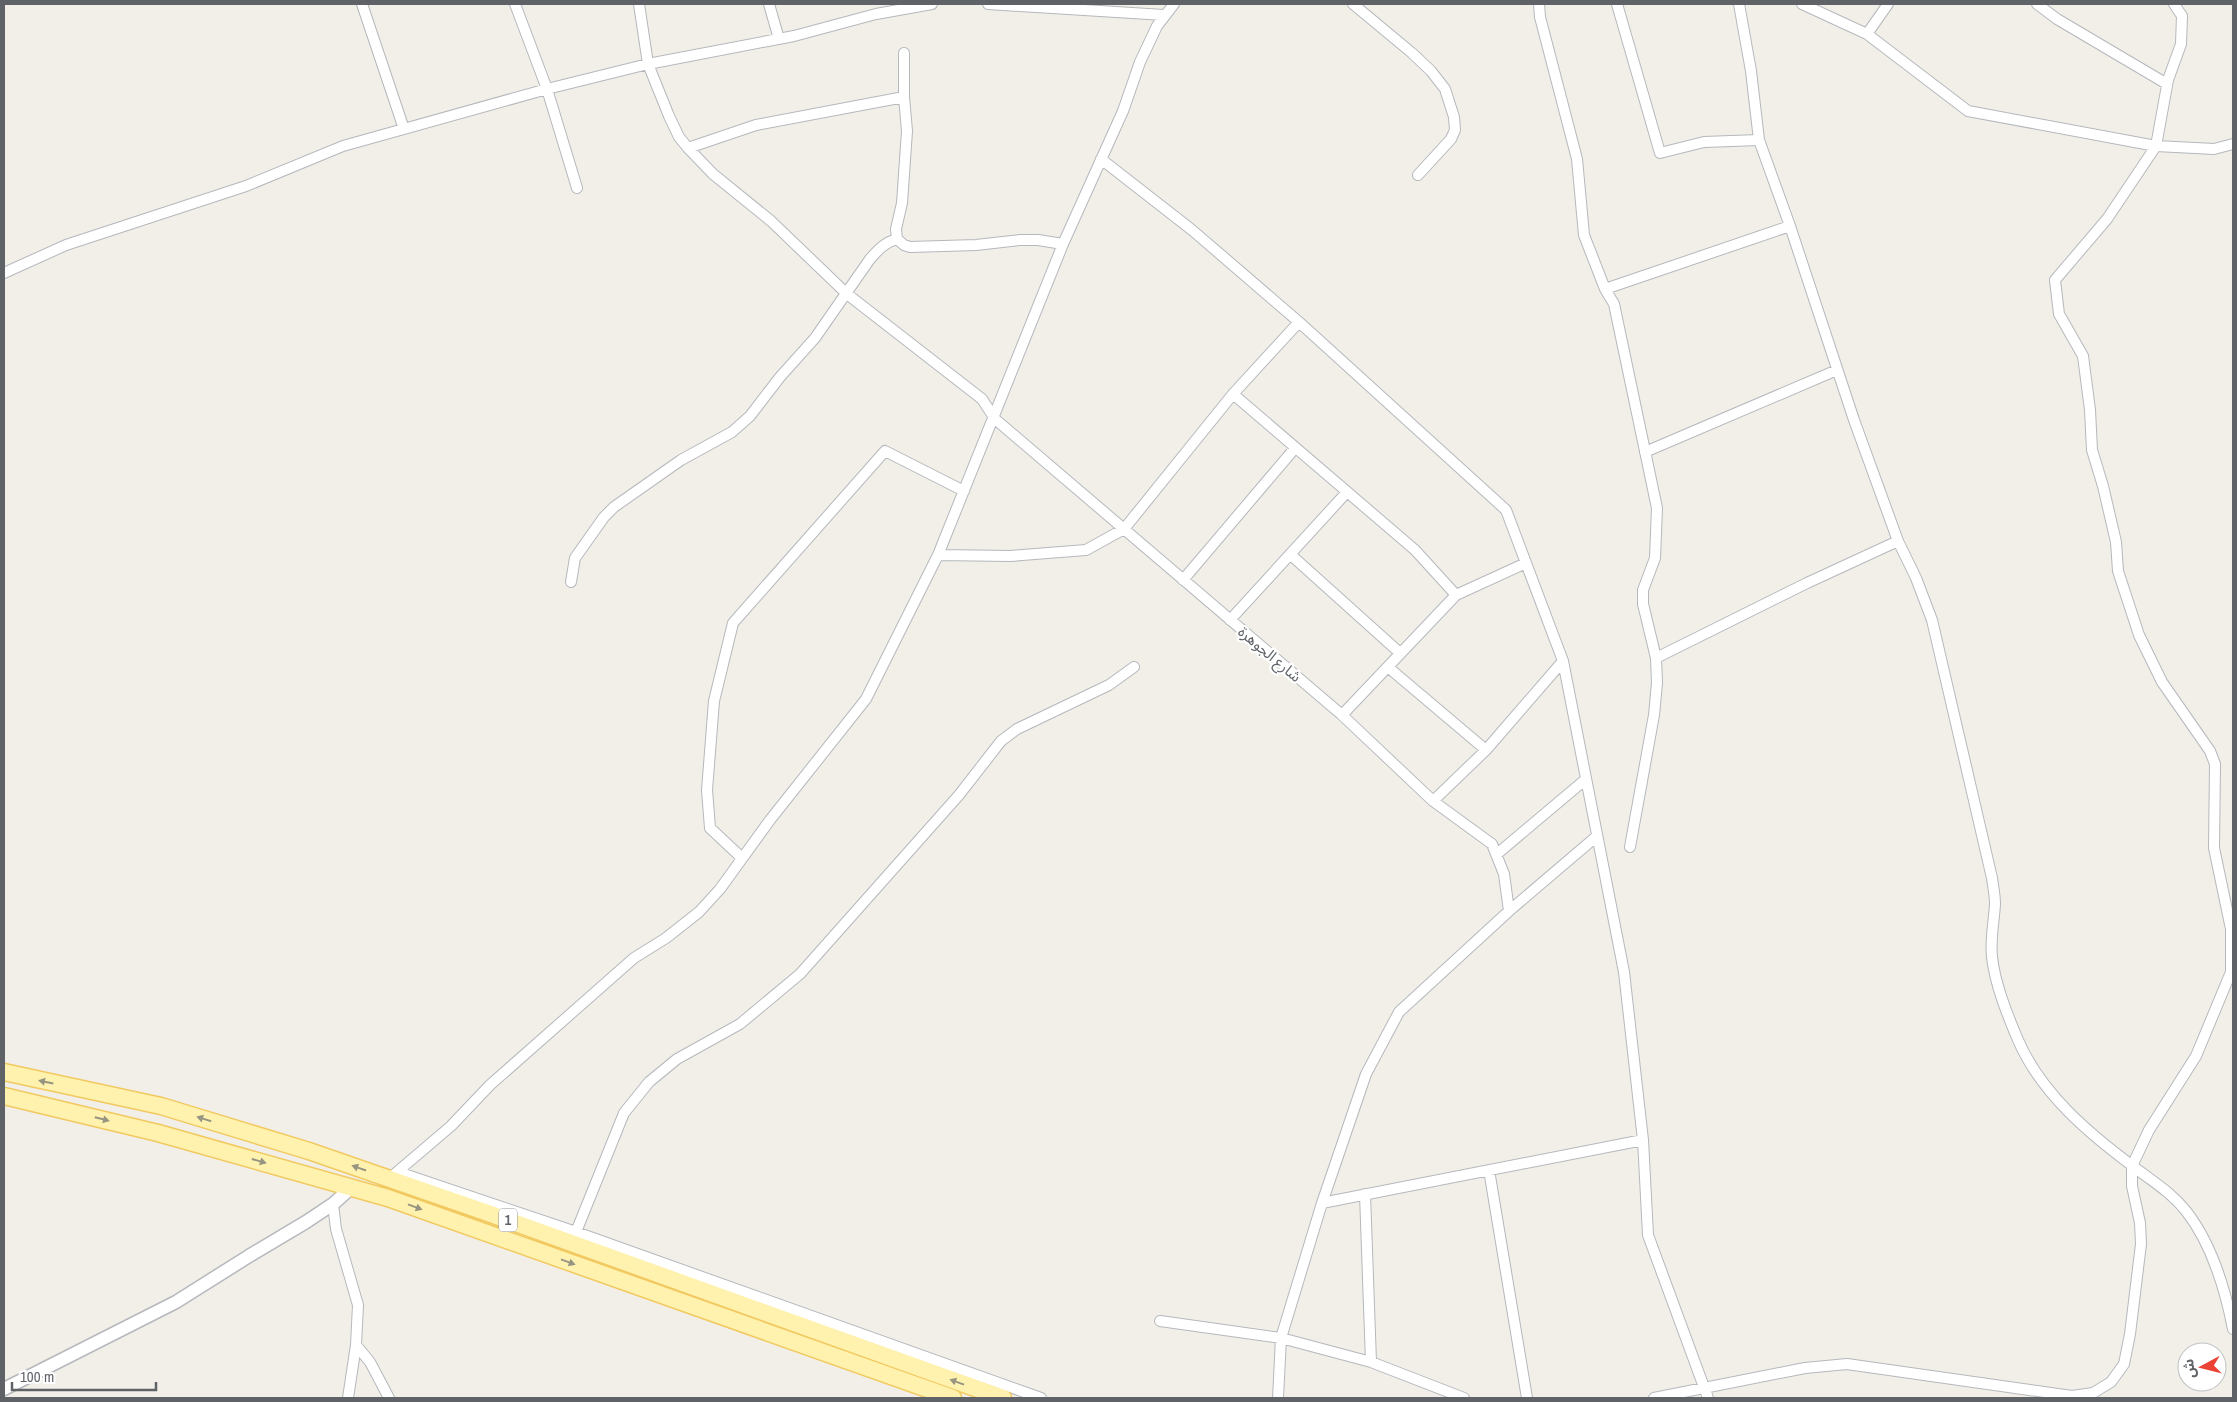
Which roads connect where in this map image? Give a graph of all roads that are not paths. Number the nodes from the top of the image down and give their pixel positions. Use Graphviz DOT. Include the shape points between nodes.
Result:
graph roads {
  1 [pos="362,4"];
  2 [pos="515,4"];
  3 [pos="638,4"];
  4 [pos="769,4"];
  5 [pos="932,4"];
  6 [pos="988,4"];
  7 [pos="1174,4"];
  8 [pos="1353,4"];
  9 [pos="1539,4"];
  10 [pos="1617,4"];
  11 [pos="1738,4"];
  12 [pos="1802,4"];
  13 [pos="1888,4"];
  14 [pos="2037,4"];
  15 [pos="2174,4"];
  16 [pos="1030,5"];
  17 [pos="1106,7"];
  18 [pos="1164,15"];
  19 [pos="1867,34"];
  20 [pos="779,39"];
  21 [pos="904,53"];
  22 [pos="648,64"];
  23 [pos="2167,84"];
  24 [pos="547,88"];
  25 [pos="904,97"];
  26 [pos="404,129"];
  27 [pos="1759,140"];
  28 [pos="2233,144"];
  29 [pos="2156,146"];
  30 [pos="688,148"];
  31 [pos="1101,159"];
  32 [pos="1418,175"];
  33 [pos="577,188"];
  34 [pos="1790,226"];
  35 [pos="897,239"];
  36 [pos="1063,244"];
  37 [pos="4,273"];
  38 [pos="1606,289"];
  39 [pos="847,294"];
  40 [pos="1299,322"];
  41 [pos="1838,370"];
  42 [pos="1233,394"];
  43 [pos="994,419"];
  44 [pos="1295,448"];
  45 [pos="1645,452"];
  46 [pos="964,491"];
  47 [pos="1347,492"];
  48 [pos="1124,528"];
  49 [pos="1898,541"];
  50 [pos="938,555"];
  51 [pos="1291,555"];
  52 [pos="1526,564"];
  53 [pos="1183,580"];
  54 [pos="570,582"];
  55 [pos="1456,595"];
  56 [pos="1230,620"];
  57 [pos="1400,652"];
  58 [pos="1656,658"];
  59 [pos="1564,661"];
  60 [pos="1134,667"];
  61 [pos="1389,668"];
  62 [pos="1342,715"];
  63 [pos="1486,750"];
  64 [pos="1586,779"];
  65 [pos="1433,801"];
  66 [pos="1597,836"];
  67 [pos="1630,847"];
  68 [pos="1497,854"];
  69 [pos="742,858"];
  70 [pos="1509,912"];
  71 [pos="4,1072"];
  72 [pos="4,1096"];
  73 [pos="1643,1140"];
  74 [pos="2132,1166"];
  75 [pos="1489,1170"];
  76 [pos="394,1175"];
  77 [pos="352,1187"];
  78 [pos="1365,1194"];
  79 [pos="1322,1203"];
  80 [pos="333,1204"];
  81 [pos="576,1232"];
  82 [pos="1160,1321"];
  83 [pos="2233,1329"];
  84 [pos="1282,1338"];
  85 [pos="356,1345"];
  86 [pos="1371,1362"];
  87 [pos="4,1389"];
  88 [pos="1707,1394"];
  89 [pos="348,1398"];
  90 [pos="389,1398"];
  91 [pos="953,1398"];
  92 [pos="1003,1398"];
  93 [pos="1041,1398"];
  94 [pos="1278,1398"];
  95 [pos="1464,1398"];
  96 [pos="1527,1398"];
  97 [pos="1654,1398"];
  1 -- 26 [label="street"];
  2 -- 24 [label="street"];
  3 -- 22 [label="street, شارع الجوهرة"];
  4 -- 20 [label="street"];
  5 -- 20 [label="street" via="876,14"];
  6 -- 16 [label="street"];
  7 -- 18 [label="street"];
  8 -- 32 [label="street" via="1412,53 1445,89 1455,130 1452,139"];
  9 -- 38 [label="street" via="1577,160 1584,235"];
  10 -- 27 [label="street" via="1660,153 1704,142"];
  11 -- 27 [label="street" via="1751,71"];
  12 -- 19 [label="street"];
  13 -- 19 [label="street"];
  14 -- 23 [label="street"];
  15 -- 23 [label="street" via="2182,16 2181,44"];
  16 -- 17 [label="street"];
  17 -- 18 [label="street"];
  18 -- 31 [label="street" via="1140,62 1123,111"];
  19 -- 29 [label="street" via="1968,112"];
  20 -- 22 [label="street"];
  21 -- 25 [label="street"];
  22 -- 24 [label="street"];
  22 -- 30 [label="street, شارع الجوهرة" via="672,123"];
  23 -- 29 [label="street"];
  24 -- 26 [label="street"];
  24 -- 33 [label="street"];
  25 -- 30 [label="street" via="756,125"];
  25 -- 35 [label="street" via="906,168"];
  26 -- 37 [label="street" via="343,146 246,186 66,245"];
  27 -- 34 [label="street"];
  28 -- 29 [label="street" via="2214,150"];
  29 -- 74 [label="street" via="2107,219 2055,280 2058,314 2083,356 2092,450 2116,542 2118,572 2139,635 2162,682 2210,751 2215,764 2214,848 2231,929 2231,972 2196,1056 2149,1130"];
  30 -- 39 [label="street, شارع الجوهرة"];
  31 -- 36 [label="street"];
  31 -- 40 [label="street" via="1192,230"];
  34 -- 38 [label="street"];
  34 -- 41 [label="street"];
  35 -- 36 [label="street" via="910,247 1020,240"];
  35 -- 39 [label="street" via="881,247 870,259"];
  36 -- 43 [label="street"];
  38 -- 45 [label="street" via="1614,304"];
  39 -- 43 [label="street, شارع الجوهرة" via="982,399"];
  39 -- 54 [label="street" via="750,416 732,432 681,460 604,517 575,558"];
  40 -- 42 [label="street"];
  40 -- 52 [label="street" via="1506,510"];
  41 -- 45 [label="street"];
  41 -- 49 [label="street"];
  42 -- 44 [label="street"];
  42 -- 48 [label="street"];
  43 -- 46 [label="street"];
  43 -- 48 [label="street, شارع الجوهرة"];
  44 -- 47 [label="street"];
  44 -- 53 [label="street"];
  45 -- 58 [label="street" via="1657,508 1657,525 1655,558 1644,590 1643,604"];
  46 -- 50 [label="street"];
  46 -- 69 [label="street" via="885,451 733,623 714,701 707,790 710,828"];
  47 -- 51 [label="street"];
  47 -- 55 [label="street" via="1415,550"];
  48 -- 50 [label="street" via="1086,550 1010,556"];
  48 -- 53 [label="street, شارع الجوهرة"];
  49 -- 58 [label="street"];
  49 -- 74 [label="street" via="1932,620 1992,878 1995,974 2018,1040 2033,1068 2068,1112"];
  50 -- 69 [label="street" via="866,698"];
  51 -- 56 [label="street"];
  51 -- 57 [label="street"];
  52 -- 55 [label="street"];
  52 -- 59 [label="street"];
  53 -- 56 [label="street, شارع الجوهرة"];
  55 -- 57 [label="street"];
  56 -- 62 [label="street, شارع الجوهرة"];
  57 -- 61 [label="street"];
  58 -- 67 [label="street" via="1658,683 1654,715"];
  59 -- 63 [label="street"];
  59 -- 64 [label="street"];
  60 -- 81 [label="street" via="1109,686 1017,729 1001,741 953,802 800,974 740,1024 677,1059 649,1082 624,1113"];
  61 -- 62 [label="street"];
  61 -- 63 [label="street"];
  62 -- 65 [label="street, شارع الجوهرة"];
  63 -- 65 [label="street"];
  64 -- 66 [label="street"];
  64 -- 68 [label="street"];
  65 -- 68 [label="street, شارع الجوهرة" via="1492,844"];
  66 -- 70 [label="street"];
  66 -- 73 [label="street" via="1624,972"];
  68 -- 70 [label="street, شارع الجوهرة" via="1504,874"];
  69 -- 76 [label="street" via="699,912 634,958"];
  70 -- 79 [label="street" via="1399,1012 1366,1074"];
  76 -- 71 [label="main road, 1, one-way" via="161,1106"];
  72 -- 77 [label="main road, 1, one-way" via="158,1133"];
  73 -- 75 [label="street"];
  73 -- 88 [label="street" via="1648,1235"];
  74 -- 83 [label="street" via="2171,1195 2200,1232 2226,1296"];
  74 -- 88 [label="street" via="2141,1244 2130,1334 2124,1364 2111,1382 2093,1393 2072,1396 1847,1364 1805,1368"];
  75 -- 78 [label="street"];
  75 -- 96 [label="street"];
  76 -- 81 [label="street"];
  92 -- 76 [label="main road, 1, one-way"];
  77 -- 80 [label="street"];
  77 -- 91 [label="main road, 1, one-way"];
  78 -- 79 [label="street"];
  78 -- 86 [label="street"];
  79 -- 84 [label="street"];
  80 -- 85 [label="street" via="336,1230 358,1305"];
  80 -- 87 [label="street" via="176,1302"];
  81 -- 93 [label="street"];
  82 -- 84 [label="street"];
  84 -- 86 [label="street"];
  84 -- 94 [label="street"];
  85 -- 89 [label="street"];
  85 -- 90 [label="street" via="370,1362"];
  86 -- 95 [label="street"];
  88 -- 97 [label="street"];
}
